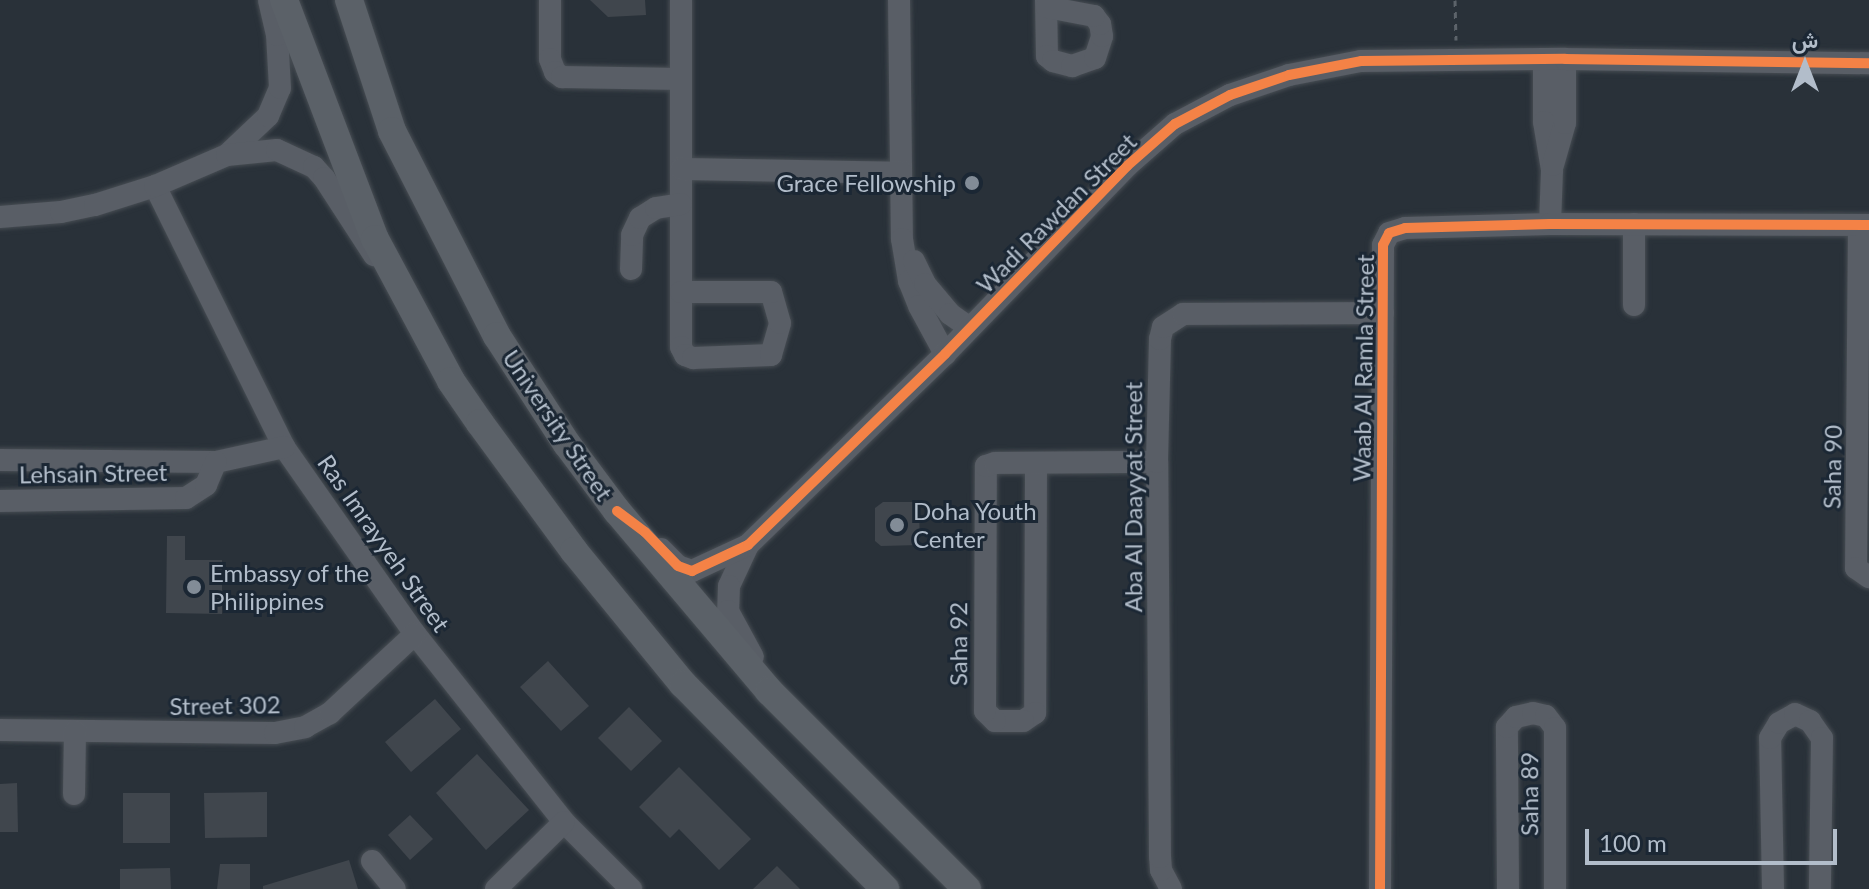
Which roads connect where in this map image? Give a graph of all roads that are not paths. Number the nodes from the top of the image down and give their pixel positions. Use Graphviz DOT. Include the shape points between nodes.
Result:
graph roads {
  1 [pos="269,0"];
  2 [pos="284,0"];
  3 [pos="550,0"];
  4 [pos="681,0"];
  5 [pos="899,0"];
  6 [pos="349,7"];
  7 [pos="1554,59"];
  8 [pos="1869,63"];
  9 [pos="681,79"];
  10 [pos="227,155"];
  11 [pos="681,169"];
  12 [pos="901,173"];
  13 [pos="155,186"];
  14 [pos="681,204"];
  15 [pos="0,217"];
  16 [pos="1550,224"];
  17 [pos="1634,224"];
  18 [pos="1864,225"];
  19 [pos="902,239"];
  20 [pos="631,269"];
  21 [pos="396,280"];
  22 [pos="681,292"];
  23 [pos="1634,305"];
  24 [pos="1383,313"];
  25 [pos="970,328"];
  26 [pos="945,354"];
  27 [pos="1865,356"];
  28 [pos="284,447"];
  29 [pos="0,460"];
  30 [pos="216,462"];
  31 [pos="1157,462"];
  32 [pos="1036,464"];
  33 [pos="0,501"];
  34 [pos="617,511"];
  35 [pos="748,545"];
  36 [pos="1869,577"];
  37 [pos="415,634"];
  38 [pos="769,691"];
  39 [pos="0,730"];
  40 [pos="75,731"];
  41 [pos="74,794"];
  42 [pos="564,822"];
  43 [pos="372,861"];
  44 [pos="395,889"];
  45 [pos="496,889"];
  46 [pos="631,889"];
  47 [pos="885,889"];
  48 [pos="967,889"];
  49 [pos="1171,889"];
  50 [pos="1380,889"];
  51 [pos="1508,889"];
  52 [pos="1555,889"];
  53 [pos="1773,889"];
  54 [pos="1820,889"];
  1 -- 10 [label="street" via="280,71 275,103 254,133"];
  2 -- 21 [label="main road" via="375,239"];
  3 -- 9 [label="street" via="550,59 562,77"];
  4 -- 9 [label="street"];
  5 -- 12 [label="street"];
  6 -- 34 [label="main road, University Street" via="392,131 485,313 567,444"];
  7 -- 8 [label="street, Wadi Rawdan Street"];
  7 -- 16 [label="street" via="1565,123 1552,170"];
  7 -- 25 [label="street, Wadi Rawdan Street" via="1361,61 1289,75 1230,95 1175,124 1127,166"];
  9 -- 11 [label="street"];
  10 -- 13 [label="street"];
  10 -- 21 [label="street" via="277,150 314,167"];
  11 -- 12 [label="street"];
  11 -- 14 [label="street"];
  12 -- 19 [label="street"];
  13 -- 15 [label="street" via="61,212"];
  13 -- 28 [label="street, Ras Imrayyeh Street"];
  14 -- 20 [label="street" via="656,208 640,218 632,235"];
  14 -- 22 [label="street"];
  16 -- 17 [label="street, Waab Al Ramla Street"];
  16 -- 24 [label="street, Waab Al Ramla Street" via="1405,228 1389,233 1383,245"];
  17 -- 18 [label="street, Waab Al Ramla Street"];
  17 -- 23 [label="street"];
  18 -- 27 [label="street, Saha 90"];
  19 -- 25 [label="street" via="925,284"];
  19 -- 26 [label="street" via="909,281"];
  21 -- 47 [label="main road" via="451,381 618,605 683,684"];
  22 -- 22 [label="street" via="685,355 771,355 780,323 771,292"];
  24 -- 31 [label="street, Aba Al Daayyat Street" via="1183,314 1171,319 1160,339"];
  24 -- 50 [label="street, Waab Al Ramla Street"];
  25 -- 26 [label="street, Wadi Rawdan Street"];
  26 -- 35 [label="street, Wadi Rawdan Street"];
  27 -- 36 [label="street, Saha 90" via="1856,568"];
  28 -- 30 [label="street, Lehsain Street"];
  28 -- 37 [label="street, Ras Imrayyeh Street"];
  29 -- 30 [label="street, Lehsain Street"];
  30 -- 33 [label="street, Lehsain Street" via="206,485 186,498"];
  31 -- 32 [label="street, Saha 92"];
  31 -- 49 [label="street, Aba Al Daayyat Street" via="1160,857"];
  32 -- 32 [label="street, Saha 92" via="995,463 986,466 984,476 985,711 995,721 1023,721 1035,713"];
  34 -- 35 [label="street, Wadi Rawdan Street" via="678,566 692,571"];
  34 -- 38 [label="main road, University Street"];
  35 -- 38 [label="street, Wadi Rawdan Street" via="729,586 728,611"];
  37 -- 40 [label="street, Street 302" via="330,713 305,727 275,733"];
  37 -- 42 [label="street, Ras Imrayyeh Street"];
  38 -- 48 [label="main road, University Street"];
  39 -- 40 [label="street, Street 302"];
  40 -- 41 [label="street"];
  42 -- 45 [label="street"];
  42 -- 46 [label="street, Ras Imrayyeh Street"];
  43 -- 44 [label="street"];
  51 -- 52 [label="street, Saha 89" via="1507,727 1516,717 1533,713 1546,716 1555,728"];
  53 -- 54 [label="street" via="1770,738 1779,723 1795,714 1810,721 1822,738"];
}
